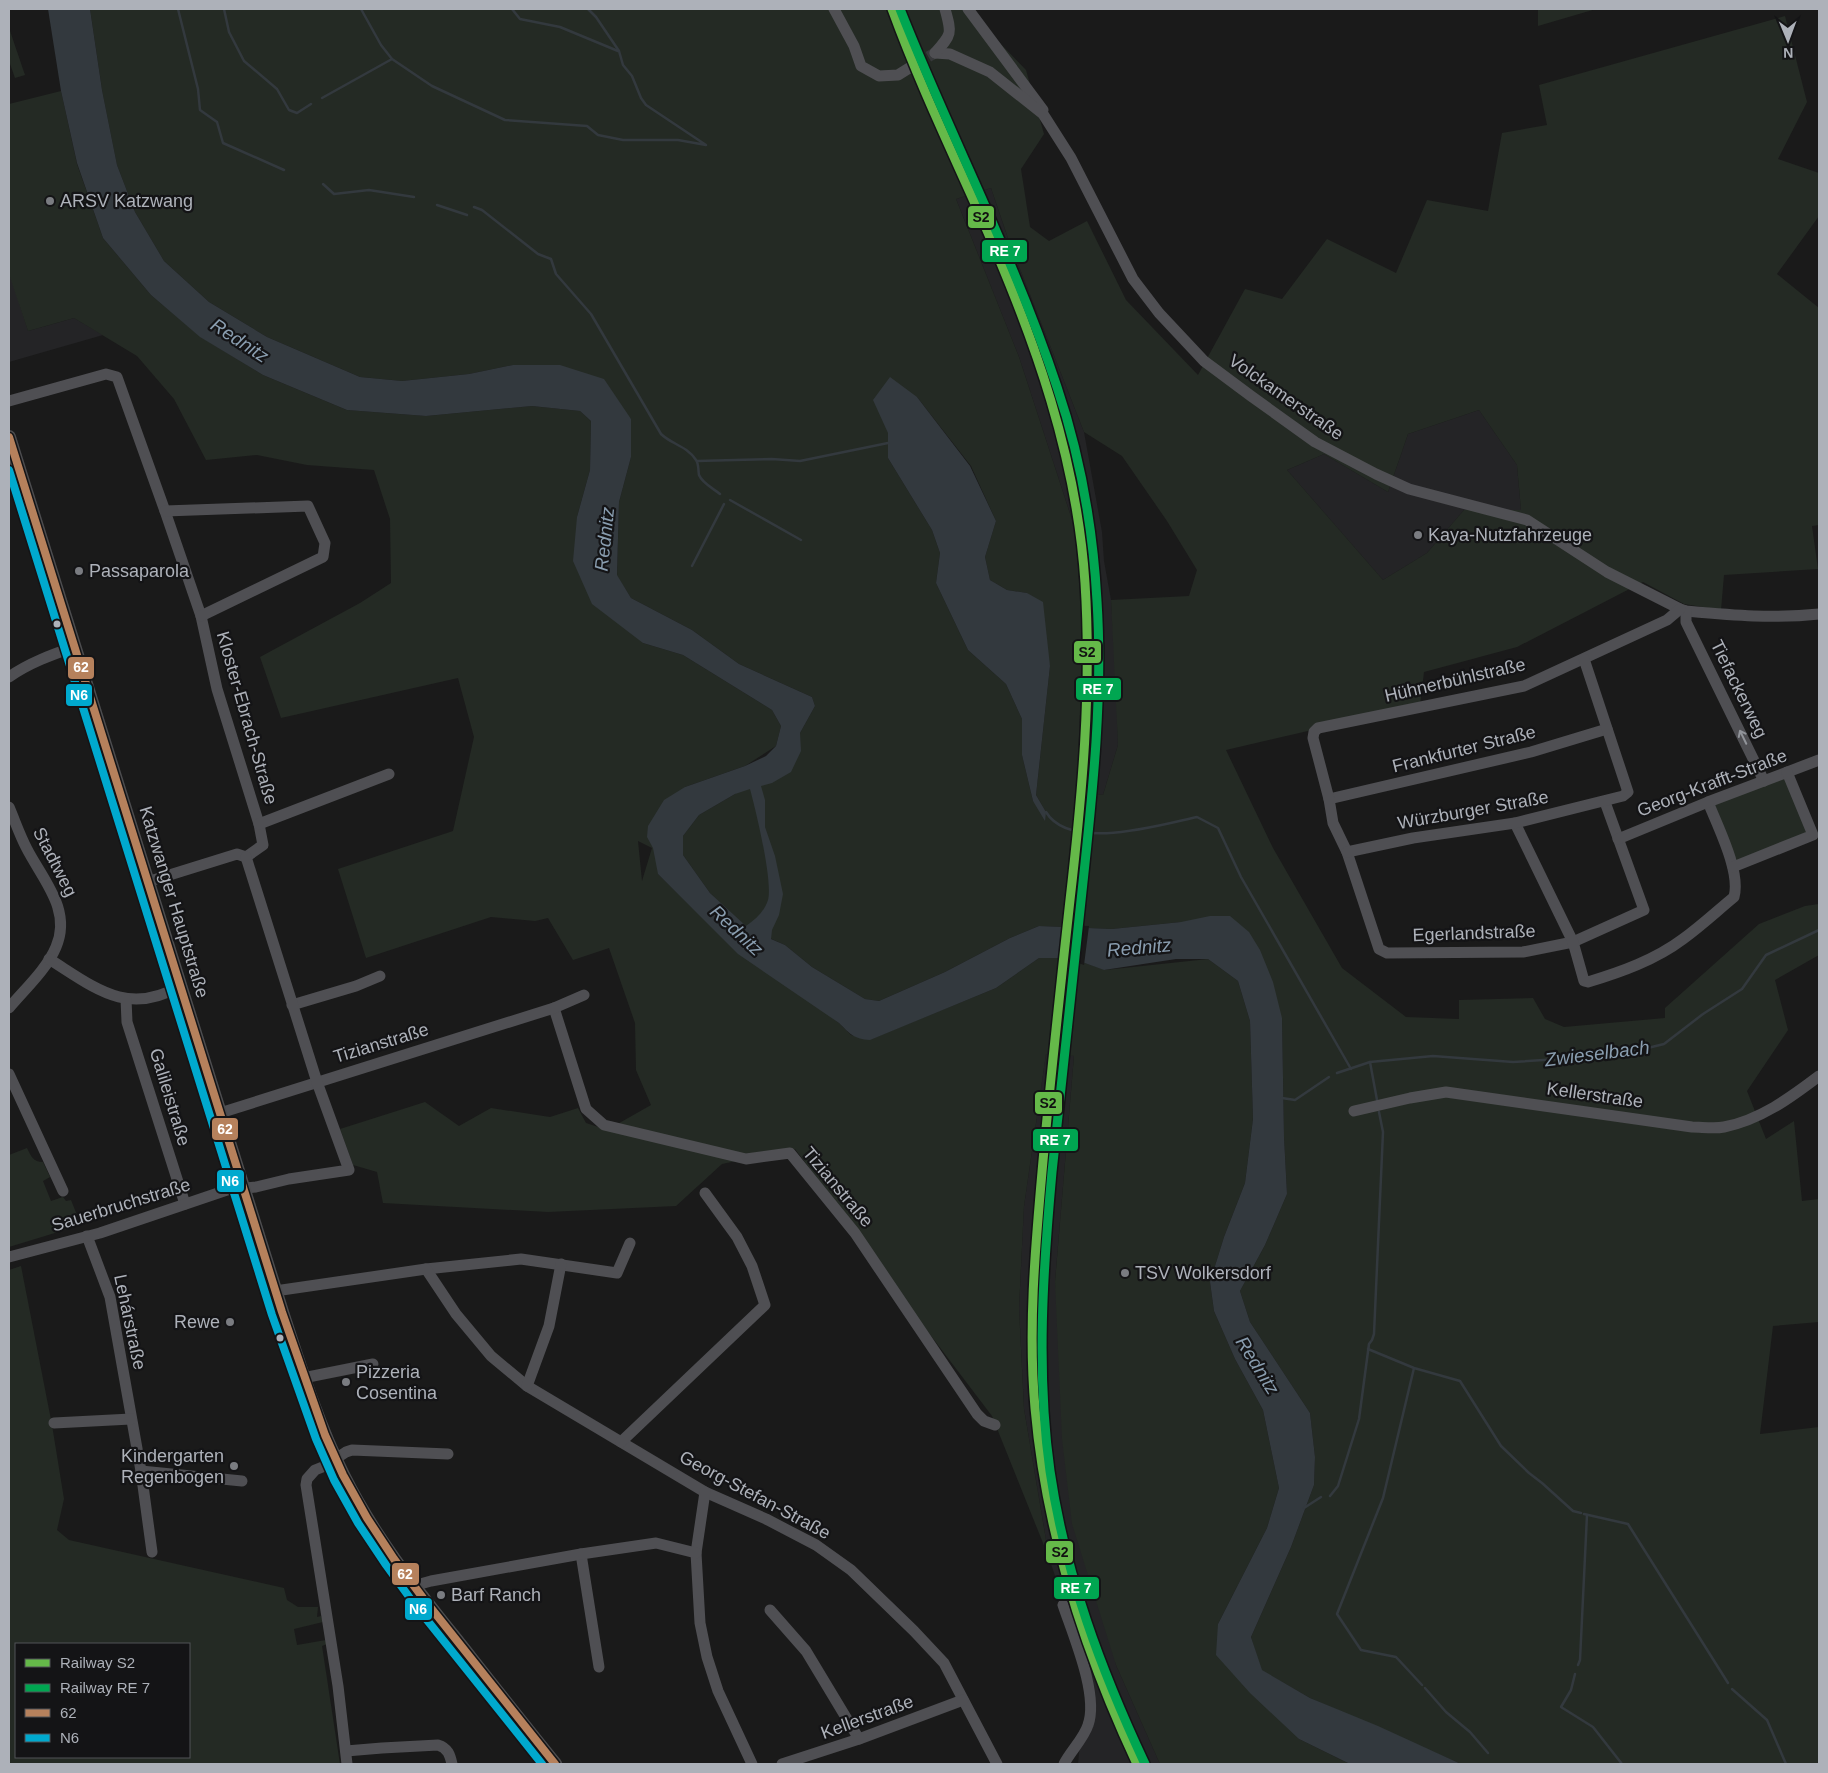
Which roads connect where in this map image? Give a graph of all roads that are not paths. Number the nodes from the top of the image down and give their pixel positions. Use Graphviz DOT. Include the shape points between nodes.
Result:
graph roads {
  1 [pos="834,9"];
  2 [pos="945,9"];
  3 [pos="968,9"];
  4 [pos="914,65"];
  5 [pos="1043,114"];
  6 [pos="9,401"];
  7 [pos="9,436"];
  8 [pos="166,511"];
  9 [pos="1683,610"];
  10 [pos="1819,614"];
  11 [pos="200,616"];
  12 [pos="74,647"];
  13 [pos="1584,659"];
  14 [pos="9,677"];
  15 [pos="1607,729"];
  16 [pos="1819,760"];
  17 [pos="1787,772"];
  18 [pos="389,774"];
  19 [pos="1764,781"];
  20 [pos="1329,799"];
  21 [pos="1605,802"];
  22 [pos="1708,802"];
  23 [pos="9,807"];
  24 [pos="1515,823"];
  25 [pos="259,824"];
  26 [pos="1618,839"];
  27 [pos="1347,852"];
  28 [pos="246,857"];
  29 [pos="1733,867"];
  30 [pos="147,882"];
  31 [pos="1572,942"];
  32 [pos="49,959"];
  33 [pos="380,976"];
  34 [pos="180,986"];
  35 [pos="584,995"];
  36 [pos="126,999"];
  37 [pos="292,1005"];
  38 [pos="9,1008"];
  39 [pos="554,1008"];
  40 [pos="9,1074"];
  41 [pos="1819,1076"];
  42 [pos="317,1082"];
  43 [pos="1354,1111"];
  44 [pos="220,1113"];
  45 [pos="243,1188"];
  46 [pos="63,1191"];
  47 [pos="705,1193"];
  48 [pos="185,1204"];
  49 [pos="87,1236"];
  50 [pos="630,1244"];
  51 [pos="9,1257"];
  52 [pos="561,1264"];
  53 [pos="426,1269"];
  54 [pos="275,1290"];
  55 [pos="374,1364"];
  56 [pos="303,1378"];
  57 [pos="527,1386"];
  58 [pos="131,1419"];
  59 [pos="54,1423"];
  60 [pos="995,1425"];
  61 [pos="621,1442"];
  62 [pos="448,1454"];
  63 [pos="335,1459"];
  64 [pos="141,1471"];
  65 [pos="242,1480"];
  66 [pos="705,1492"];
  67 [pos="152,1552"];
  68 [pos="696,1553"];
  69 [pos="581,1554"];
  70 [pos="413,1586"];
  71 [pos="1063,1605"];
  72 [pos="770,1610"];
  73 [pos="599,1667"];
  74 [pos="963,1700"];
  75 [pos="859,1739"];
  76 [pos="346,1751"];
  77 [pos="347,1764"];
  78 [pos="452,1764"];
  79 [pos="556,1764"];
  80 [pos="752,1764"];
  81 [pos="782,1764"];
  82 [pos="997,1764"];
  83 [pos="1064,1764"];
  1 -- 4 [label="street" via="861,66 880,76 898,75"];
  2 -- 5 [label="street" via="950,35 935,53 950,54 990,72"];
  3 -- 5 [label="street, Volckamerstraße" via="1038,102"];
  5 -- 9 [label="street, Volckamerstraße" via="1071,158 1133,279 1159,313 1204,360 1315,442 1409,489 1527,520 1607,572"];
  6 -- 8 [label="street, Kloster-Ebrach-Straße" via="106,374 117,377"];
  7 -- 12 [label="main road, Katzwanger Hauptstraße"];
  8 -- 11 [label="street, Kloster-Ebrach-Straße"];
  8 -- 11 [label="street" via="308,506 325,543 323,557"];
  9 -- 10 [label="street, Volckamerstraße" via="1762,617"];
  9 -- 13 [label="street, Hühnerbühlstraße"];
  19 -- 9 [label="street, Tiefackerweg, one-way"];
  11 -- 25 [label="street, Kloster-Ebrach-Straße" via="217,689"];
  12 -- 14 [label="street" via="39,659"];
  12 -- 30 [label="main road, Katzwanger Hauptstraße"];
  13 -- 15 [label="street"];
  13 -- 20 [label="street, Hühnerbühlstraße" via="1524,686 1318,728 1313,738"];
  15 -- 20 [label="street, Frankfurter Straße" via="1515,756"];
  15 -- 21 [label="street, Würzburger Straße" via="1628,792"];
  16 -- 17 [label="street, Georg-Krafft-Straße"];
  17 -- 19 [label="street, Georg-Krafft-Straße"];
  17 -- 29 [label="street" via="1813,835"];
  18 -- 25 [label="street"];
  19 -- 22 [label="street, Georg-Krafft-Straße"];
  20 -- 27 [label="street" via="1333,823"];
  21 -- 24 [label="street, Würzburger Straße"];
  21 -- 26 [label="street"];
  22 -- 26 [label="street, Georg-Krafft-Straße"];
  22 -- 29 [label="street"];
  23 -- 32 [label="street, Stadtweg" via="27,850 60,911 59,939"];
  24 -- 27 [label="street, Würzburger Straße" via="1413,838"];
  24 -- 31 [label="street"];
  25 -- 28 [label="street, Kloster-Ebrach-Straße" via="263,845"];
  26 -- 31 [label="street, Egerlandstraße" via="1644,910"];
  27 -- 31 [label="street, Egerlandstraße" via="1379,949 1387,953 1522,952"];
  28 -- 30 [label="street" via="237,854"];
  28 -- 37 [label="street"];
  29 -- 31 [label="street" via="1737,887 1734,897 1682,940 1651,958 1588,982 1584,981"];
  30 -- 34 [label="main road, Katzwanger Hauptstraße"];
  32 -- 36 [label="street" via="97,989"];
  32 -- 38 [label="street, Stadtweg"];
  33 -- 37 [label="street"];
  34 -- 36 [label="street" via="148,999"];
  34 -- 44 [label="main road, Katzwanger Hauptstraße"];
  35 -- 39 [label="street, Tizianstraße"];
  36 -- 48 [label="street, Galileistraße" via="128,1022"];
  37 -- 42 [label="street"];
  39 -- 42 [label="street, Tizianstraße"];
  39 -- 60 [label="street, Tizianstraße" via="586,1109 604,1125 746,1159 790,1153 855,1233 977,1414"];
  40 -- 46 [label="street"];
  41 -- 43 [label="street, Kellerstraße" via="1784,1102 1753,1118 1722,1128 1692,1127 1446,1092"];
  42 -- 44 [label="street, Tizianstraße"];
  42 -- 45 [label="street, Sauerbruchstraße" via="349,1170"];
  44 -- 45 [label="main road, Katzwanger Hauptstraße"];
  45 -- 48 [label="street, Sauerbruchstraße"];
  45 -- 54 [label="main road, Katzwanger Hauptstraße"];
  47 -- 61 [label="street" via="737,1237 752,1266 765,1305"];
  48 -- 49 [label="street, Sauerbruchstraße"];
  49 -- 51 [label="street, Sauerbruchstraße"];
  49 -- 58 [label="street, Lehárstraße" via="110,1296"];
  50 -- 52 [label="street" via="617,1273"];
  52 -- 53 [label="street" via="521,1259"];
  52 -- 57 [label="street" via="549,1326"];
  53 -- 54 [label="street"];
  53 -- 57 [label="street, Georg-Stefan-Straße" via="456,1314 491,1356"];
  54 -- 56 [label="main road, Katzwanger Hauptstraße"];
  55 -- 56 [label="street"];
  56 -- 63 [label="main road, Katzwanger Hauptstraße"];
  57 -- 61 [label="street, Georg-Stefan-Straße"];
  58 -- 59 [label="street"];
  58 -- 64 [label="street, Lehárstraße"];
  61 -- 66 [label="street, Georg-Stefan-Straße"];
  62 -- 63 [label="street" via="352,1450"];
  63 -- 70 [label="main road, Katzwanger Hauptstraße" via="368,1519"];
  63 -- 76 [label="street" via="315,1470 306,1485"];
  64 -- 65 [label="street"];
  64 -- 67 [label="street, Lehárstraße"];
  66 -- 68 [label="street"];
  66 -- 74 [label="street, Georg-Stefan-Straße" via="816,1545 851,1570 944,1663"];
  68 -- 69 [label="street" via="656,1543"];
  68 -- 80 [label="street" via="700,1623 707,1657 718,1691"];
  69 -- 70 [label="street" via="431,1580"];
  69 -- 73 [label="street"];
  70 -- 79 [label="main road, Katzwanger Hauptstraße"];
  71 -- 83 [label="street" via="1085,1672 1090,1718 1088,1728"];
  72 -- 75 [label="street" via="806,1651"];
  74 -- 75 [label="street, Kellerstraße"];
  74 -- 82 [label="street, Georg-Stefan-Straße"];
  75 -- 81 [label="street, Kellerstraße"];
  76 -- 77 [label="street"];
  76 -- 78 [label="street" via="438,1745 449,1753"];
}
